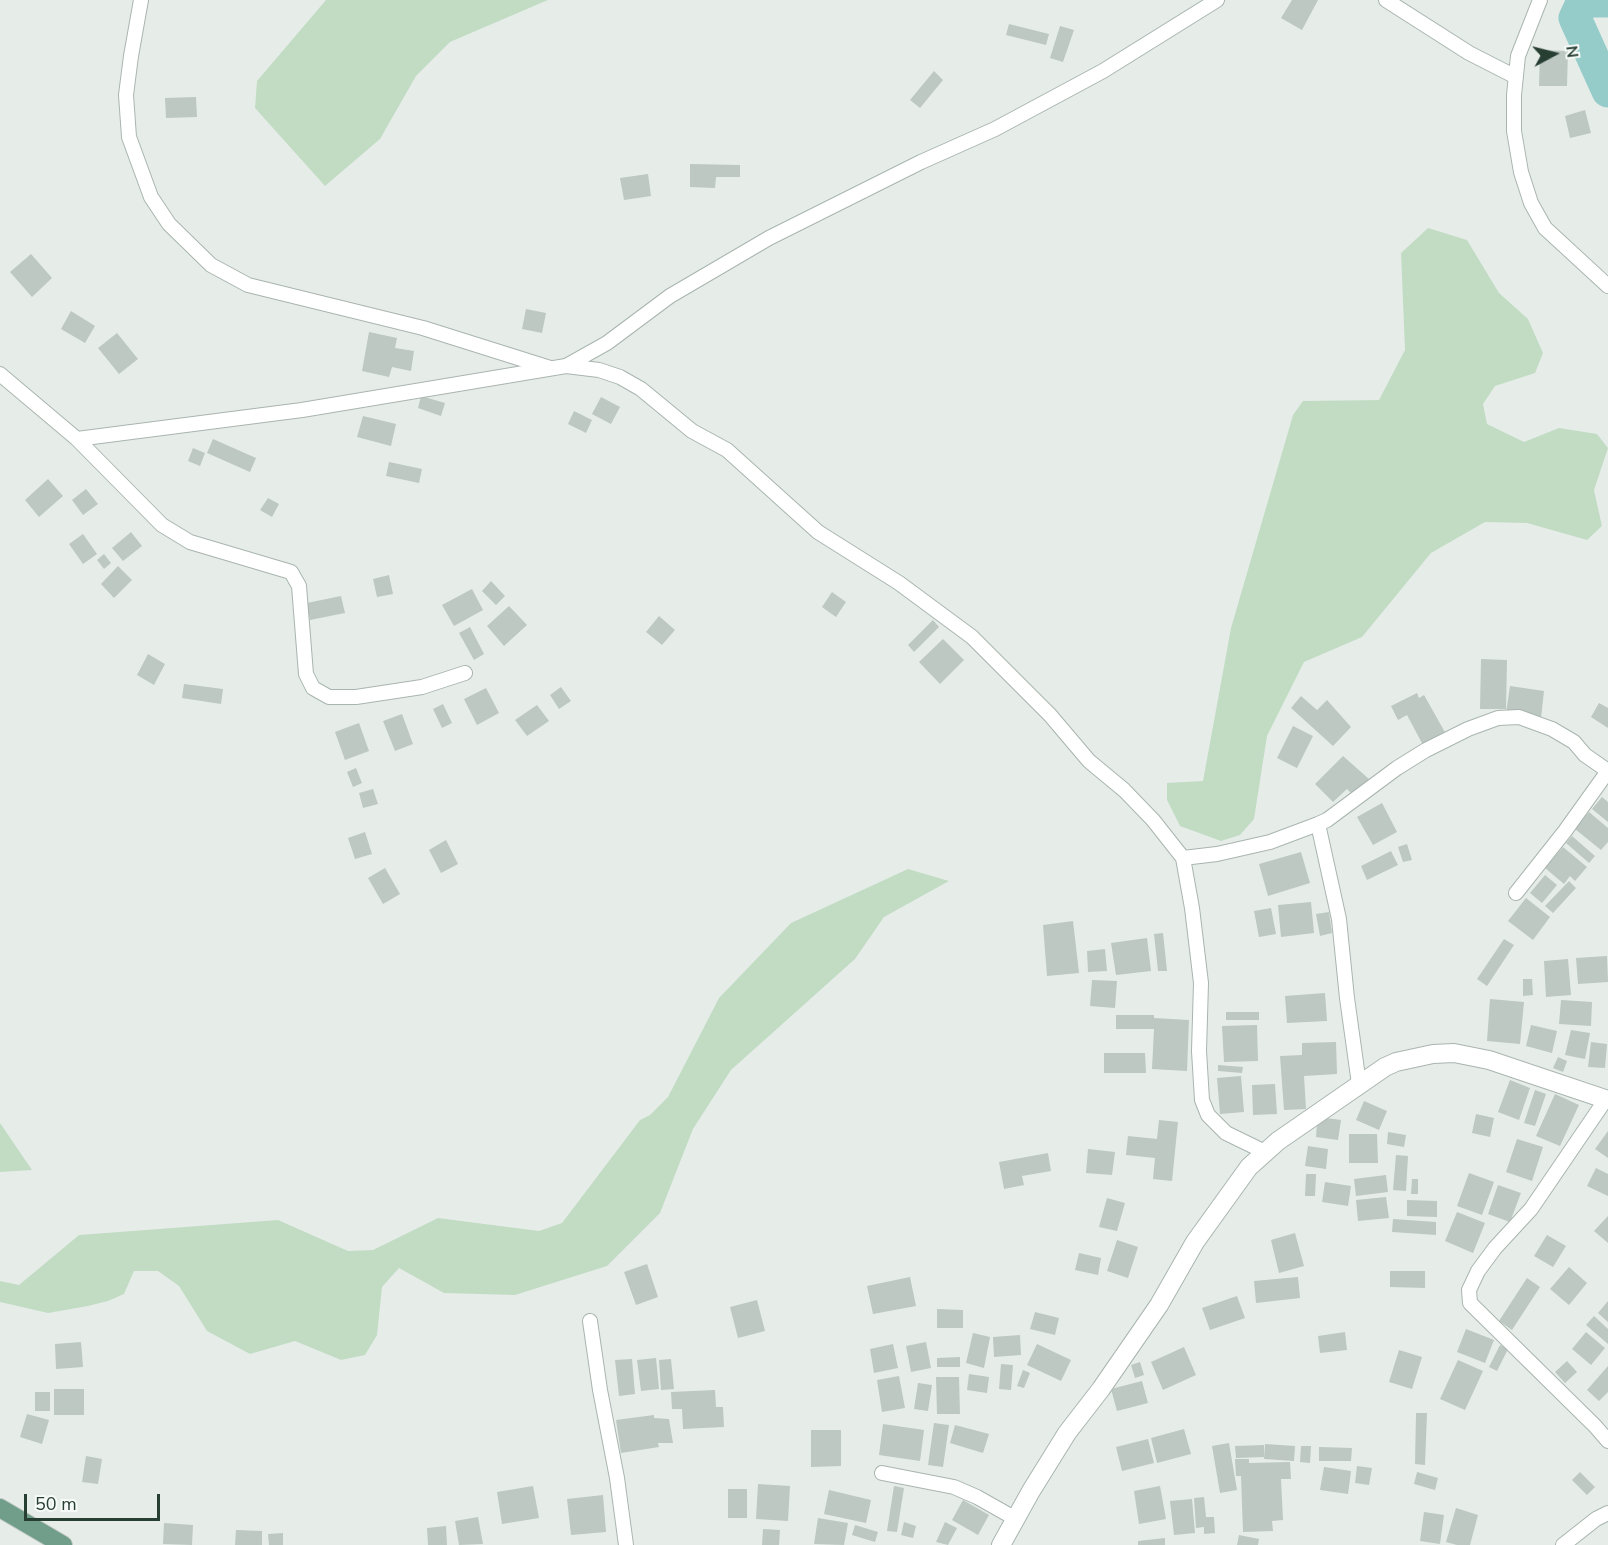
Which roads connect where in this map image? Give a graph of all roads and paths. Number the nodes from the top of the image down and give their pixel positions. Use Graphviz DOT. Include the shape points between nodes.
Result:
graph roads {
  1 [pos="141,0"];
  2 [pos="1217,0"];
  3 [pos="1386,0"];
  4 [pos="1540,0"];
  5 [pos="1516,77"];
  6 [pos="1608,286"];
  7 [pos="559,367"];
  8 [pos="0,374"];
  9 [pos="77,439"];
  10 [pos="465,673"];
  11 [pos="1608,771"];
  12 [pos="1318,824"];
  13 [pos="1183,858"];
  14 [pos="1516,893"];
  15 [pos="1359,1084"];
  16 [pos="1607,1100"];
  17 [pos="1265,1152"];
  18 [pos="590,1321"];
  19 [pos="1608,1441"];
  20 [pos="882,1473"];
  21 [pos="0,1508"];
  22 [pos="1608,1513"];
  23 [pos="1016,1519"];
  24 [pos="63,1545"];
  25 [pos="626,1545"];
  26 [pos="1001,1545"];
  27 [pos="1563,1545"];
  1 -- 7 [label="street" via="126,95 129,138 152,197 169,224 211,266 248,285 423,328"];
  2 -- 7 [label="street" via="1103,71 995,129 769,238 670,296 607,343"];
  3 -- 5 [label="street" via="1469,53"];
  4 -- 5 [label="street" via="1518,56"];
  5 -- 6 [label="street" via="1514,131 1531,203 1545,228"];
  7 -- 9 [label="street" via="302,410"];
  7 -- 13 [label="street" via="609,374 641,389 692,431 727,450 818,532 899,583 972,638 1050,715 1089,761 1153,819"];
  8 -- 9 [label="street"];
  9 -- 10 [label="street" via="162,525 190,542 291,572 299,586 306,674 313,688 329,697 356,697 422,687"];
  11 -- 12 [label="street" via="1552,729 1519,717 1498,718 1426,750"];
  11 -- 14 [label="street"];
  12 -- 13 [label="street" via="1269,842"];
  12 -- 15 [label="street" via="1339,919"];
  13 -- 17 [label="street" via="1200,983 1202,1100 1208,1115 1226,1133"];
  15 -- 16 [label="street" via="1396,1062 1454,1053 1489,1060"];
  15 -- 17 [label="street"];
  16 -- 19 [label="street" via="1531,1209 1478,1271 1469,1290 1470,1303"];
  17 -- 23 [label="street" via="1195,1242 1159,1305 1068,1433"];
  18 -- 25 [label="street"];
  20 -- 23 [label="street" via="954,1487"];
  21 -- 24 [label="main road"];
  22 -- 27 [label="street"];
  23 -- 26 [label="street"];
}
